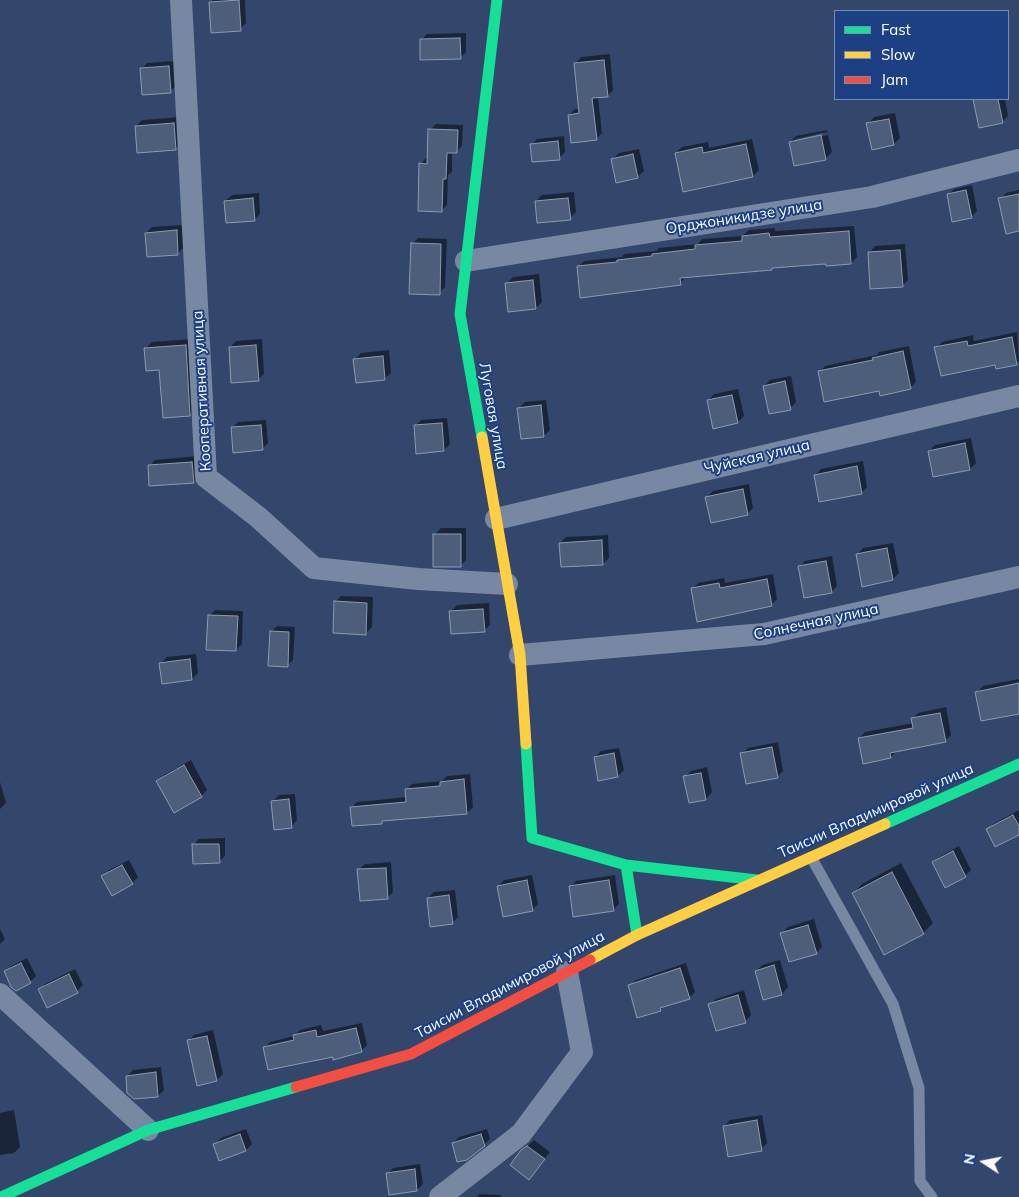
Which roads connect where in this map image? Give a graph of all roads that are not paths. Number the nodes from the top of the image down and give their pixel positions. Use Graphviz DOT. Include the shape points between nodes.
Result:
graph roads {
  1 [pos="181,0"];
  2 [pos="497,0"];
  3 [pos="1019,160"];
  4 [pos="466,261"];
  5 [pos="1019,396"];
  6 [pos="496,518"];
  7 [pos="1019,577"];
  8 [pos="507,584"];
  9 [pos="520,655"];
  10 [pos="1019,764"];
  11 [pos="811,857"];
  12 [pos="626,865"];
  13 [pos="759,880"];
  14 [pos="637,935"];
  15 [pos="567,972"];
  16 [pos="0,994"];
  17 [pos="148,1130"];
  18 [pos="2,1197"];
  19 [pos="440,1197"];
  20 [pos="932,1197"];
  1 -- 8 [label="street, Кооперативная улица" via="206,478 258,517 314,568"];
  2 -- 4 [label="street, Луговая улица"];
  3 -- 4 [label="street, Орджоникидзе улица" via="872,197"];
  4 -- 6 [label="street, Луговая улица" via="460,314"];
  5 -- 6 [label="street, Чуйская улица"];
  6 -- 8 [label="street, Луговая улица"];
  7 -- 9 [label="street, Солнечная улица" via="764,634"];
  8 -- 9 [label="street, Луговая улица"];
  9 -- 12 [label="street, Луговая улица" via="532,838"];
  10 -- 11 [label="street, Таисии Владимировой улица"];
  11 -- 13 [label="street, Таисии Владимировой улица"];
  11 -- 20 [label="lane" via="893,1004 919,1088 920,1181"];
  12 -- 13 [label="street"];
  12 -- 14 [label="street"];
  13 -- 14 [label="street, Таисии Владимировой улица"];
  14 -- 15 [label="street, Таисии Владимировой улица"];
  15 -- 17 [label="street, Таисии Владимировой улица" via="411,1054"];
  15 -- 19 [label="street" via="582,1052 521,1134"];
  16 -- 17 [label="street"];
  17 -- 18 [label="street, Таисии Владимировой улица"];
}
